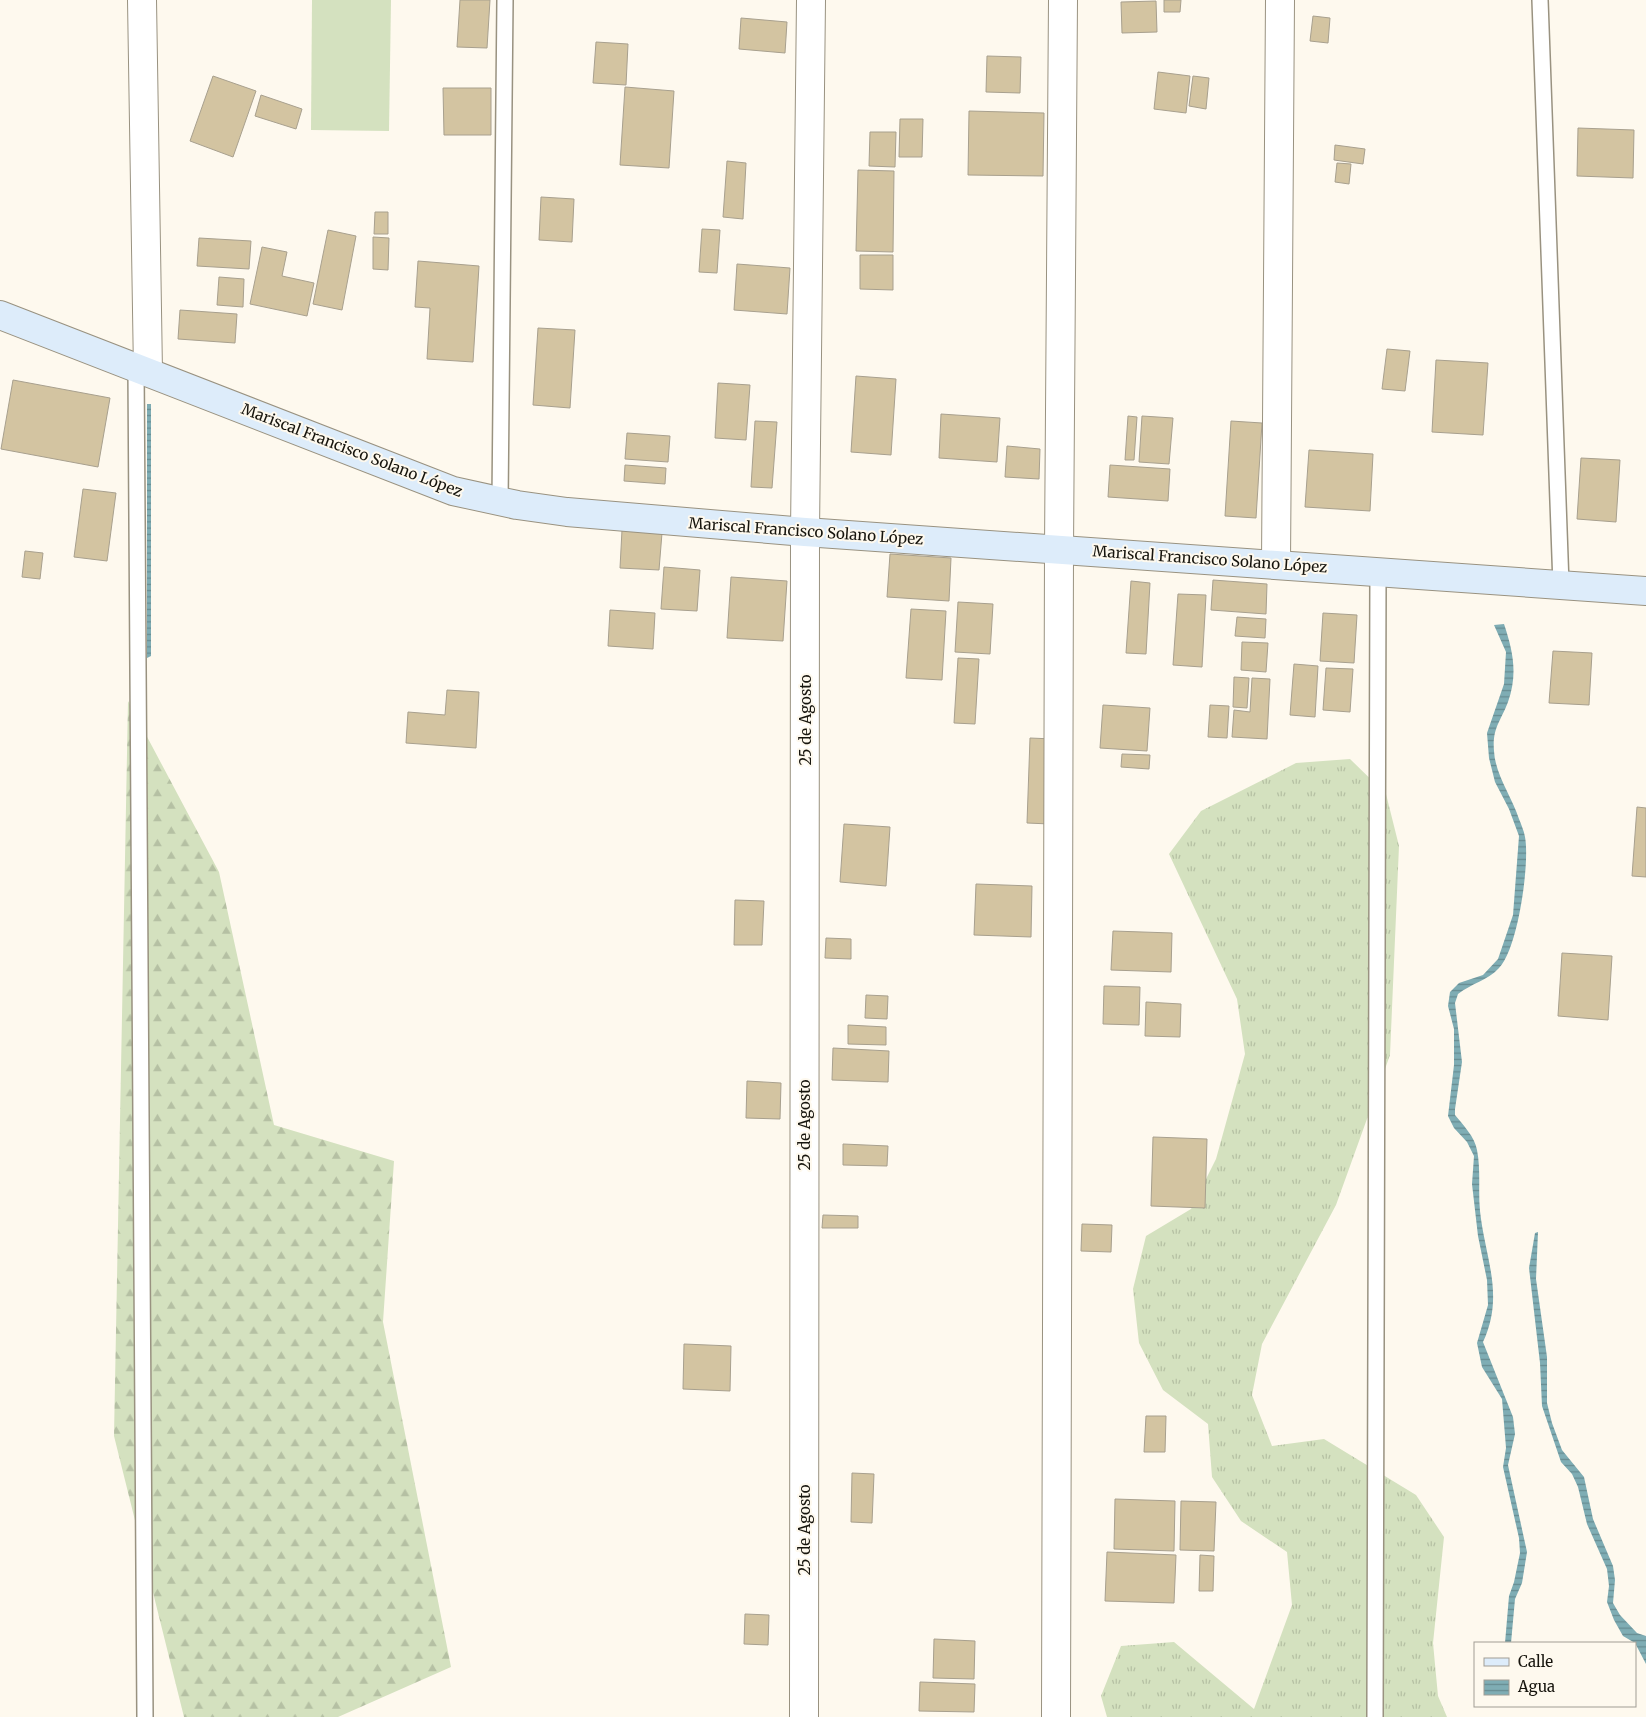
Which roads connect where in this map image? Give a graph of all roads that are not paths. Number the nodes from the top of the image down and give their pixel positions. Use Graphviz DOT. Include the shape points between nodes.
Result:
graph roads {
  1 [pos="142,0"];
  2 [pos="506,0"];
  3 [pos="811,0"];
  4 [pos="1063,0"];
  5 [pos="1280,0"];
  6 [pos="1540,0"];
  7 [pos="0,315"];
  8 [pos="142,370"];
  9 [pos="500,502"];
  10 [pos="805,532"];
  11 [pos="1059,549"];
  12 [pos="1276,564"];
  13 [pos="1378,571"];
  14 [pos="1561,585"];
  15 [pos="1646,591"];
  16 [pos="145,1717"];
  17 [pos="804,1717"];
  18 [pos="1056,1717"];
  19 [pos="1375,1717"];
  1 -- 8 [label="street"];
  2 -- 9 [label="lane"];
  3 -- 10 [label="street, 25 de Agosto"];
  4 -- 11 [label="street"];
  5 -- 12 [label="street"];
  6 -- 14 [label="lane"];
  7 -- 8 [label="main road, Mariscal Francisco Solano López"];
  8 -- 9 [label="main road, Mariscal Francisco Solano López" via="453,491"];
  8 -- 16 [label="lane"];
  9 -- 10 [label="main road, Mariscal Francisco Solano López" via="566,512"];
  10 -- 11 [label="main road, Mariscal Francisco Solano López"];
  10 -- 17 [label="street, 25 de Agosto"];
  11 -- 12 [label="main road, Mariscal Francisco Solano López"];
  11 -- 18 [label="street"];
  12 -- 13 [label="main road, Mariscal Francisco Solano López"];
  13 -- 14 [label="main road, Mariscal Francisco Solano López"];
  13 -- 19 [label="lane"];
  14 -- 15 [label="main road, Mariscal Francisco Solano López"];
}
